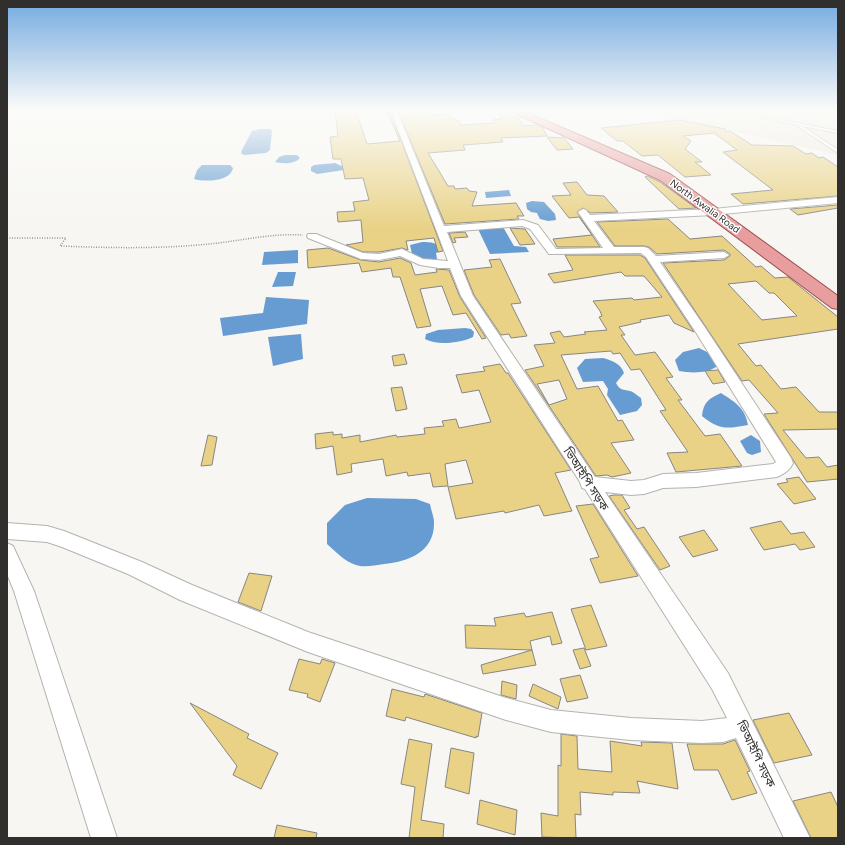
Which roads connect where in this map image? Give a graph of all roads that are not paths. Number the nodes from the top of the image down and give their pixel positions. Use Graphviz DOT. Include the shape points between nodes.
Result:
graph roads {
  1 [pos="410,150"];
  2 [pos="605,150"];
  3 [pos="614,150"];
  4 [pos="838,200"];
  5 [pos="717,211"];
  6 [pos="441,229"];
  7 [pos="312,236"];
  8 [pos="610,250"];
  9 [pos="724,255"];
  10 [pos="653,259"];
  11 [pos="454,264"];
  12 [pos="838,294"];
  13 [pos="838,304"];
  14 [pos="588,483"];
  15 [pos="7,531"];
  16 [pos="7,552"];
  17 [pos="741,725"];
  18 [pos="104,838"];
  19 [pos="797,838"];
  1 -- 6 [label="street, ভিআইপি সড়ক"];
  2 -- 5 [label="main road, North Awalia Road" via="665,177"];
  3 -- 5 [label="main road, North Awalia Road" via="672,176"];
  4 -- 5 [label="street"];
  5 -- 8 [label="street" via="584,214"];
  5 -- 12 [label="main road, North Awalia Road"];
  5 -- 13 [label="main road, North Awalia Road"];
  6 -- 8 [label="street" via="523,223 534,227 553,252"];
  6 -- 11 [label="street, ভিআইপি সড়ক"];
  7 -- 11 [label="street" via="361,256 379,257 402,252 420,262"];
  8 -- 10 [label="street" via="644,250"];
  9 -- 10 [label="street"];
  10 -- 14 [label="street" via="785,463 777,470 696,480 663,481 644,487"];
  11 -- 14 [label="street, ভিআইপি সড়ক" via="467,296"];
  14 -- 17 [label="street, ভিআইপি সড়ক" via="720,681"];
  15 -- 17 [label="street" via="47,534 64,539 135,568 186,593 308,642 506,709 551,721 631,729 702,732 723,731"];
  16 -- 18 [label="street" via="24,591"];
  17 -- 19 [label="street, ভিআইপি সড়ক"];
}
